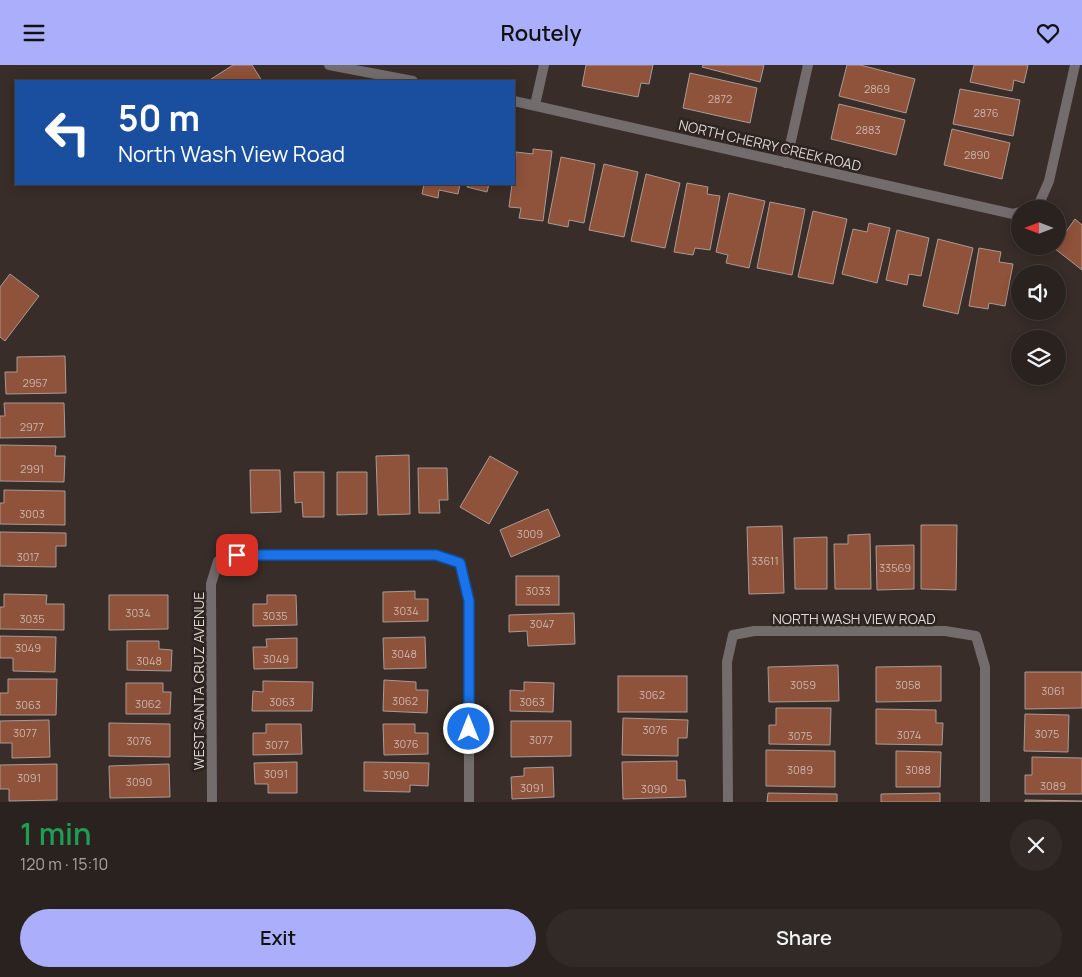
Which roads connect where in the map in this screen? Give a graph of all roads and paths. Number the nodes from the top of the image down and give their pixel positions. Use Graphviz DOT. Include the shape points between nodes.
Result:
graph roads {
  1 [pos="329,65"];
  2 [pos="544,65"];
  3 [pos="808,65"];
  4 [pos="1075,65"];
  5 [pos="408,80"];
  6 [pos="515,101"];
  7 [pos="535,105"];
  8 [pos="786,163"];
  9 [pos="1038,200"];
  10 [pos="1011,214"];
  11 [pos="212,802"];
  12 [pos="470,802"];
  13 [pos="728,802"];
  14 [pos="985,802"];
  1 -- 5 [label="street"];
  2 -- 7 [label="street"];
  3 -- 8 [label="street"];
  4 -- 9 [label="street" via="1049,181"];
  6 -- 7 [label="street, NORTH CHERRY CREEK ROAD"];
  7 -- 8 [label="street, NORTH CHERRY CREEK ROAD"];
  8 -- 10 [label="street, NORTH CHERRY CREEK ROAD"];
  11 -- 12 [label="street, WEST SANTA CRUZ AVENUE" via="212,584 218,561 237,555 436,555 460,563 469,601"];
  13 -- 14 [label="street, NORTH WASH VIEW ROAD" via="728,662 733,635 754,631 945,631 976,636 985,667"];
}
